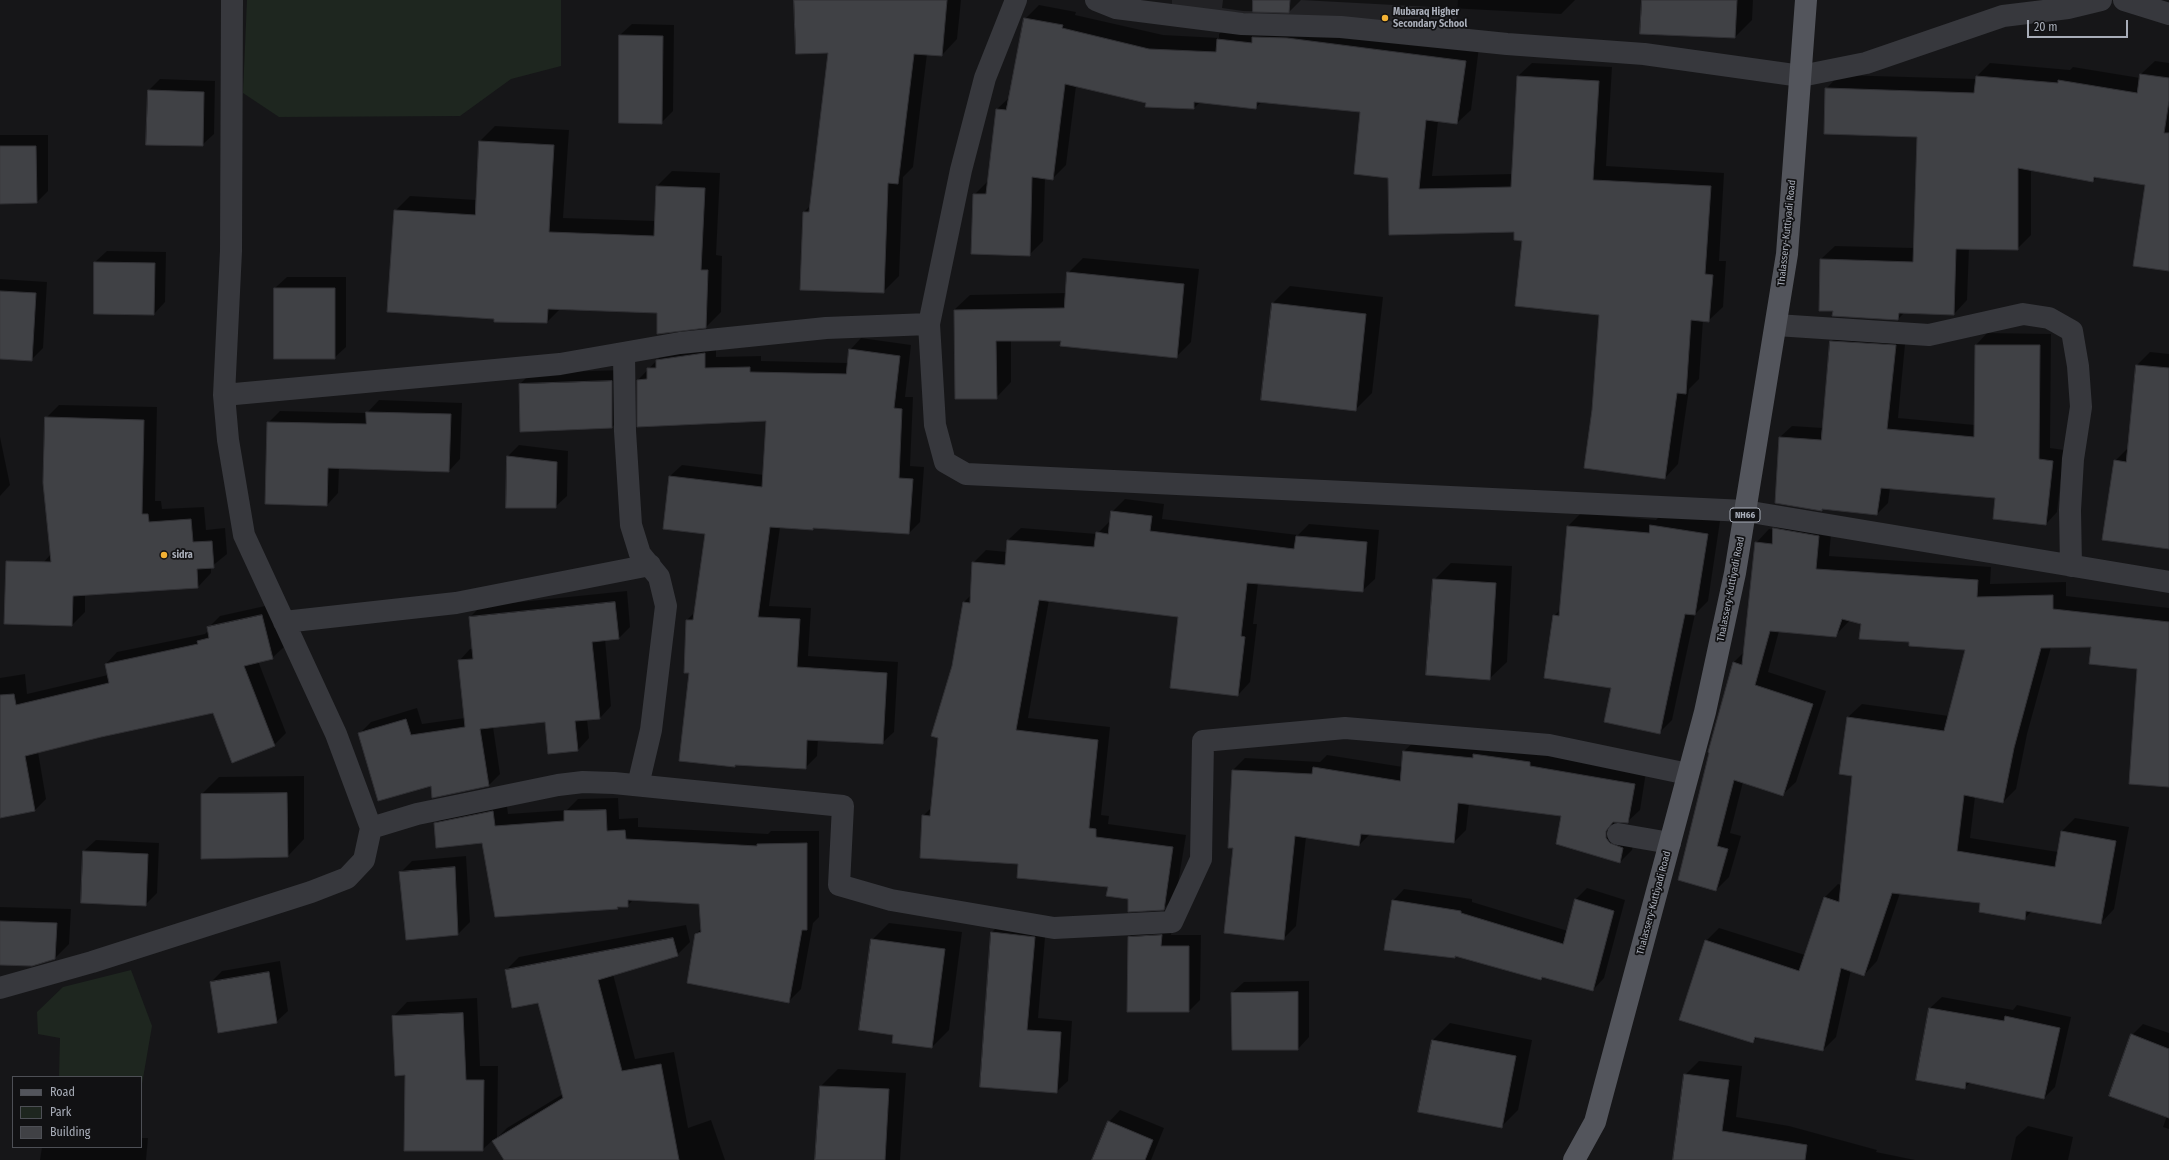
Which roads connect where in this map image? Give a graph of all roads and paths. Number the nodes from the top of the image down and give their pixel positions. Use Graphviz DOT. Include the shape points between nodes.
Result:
graph roads {
  1 [pos="232,0"];
  2 [pos="1016,0"];
  3 [pos="1096,0"];
  4 [pos="1806,0"];
  5 [pos="2101,0"];
  6 [pos="2124,0"];
  7 [pos="2068,4"];
  8 [pos="2169,14"];
  9 [pos="1800,76"];
  10 [pos="930,324"];
  11 [pos="1776,324"];
  12 [pos="624,353"];
  13 [pos="224,395"];
  14 [pos="1745,511"];
  15 [pos="650,565"];
  16 [pos="2071,566"];
  17 [pos="2169,582"];
  18 [pos="284,622"];
  19 [pos="1688,774"];
  20 [pos="638,785"];
  21 [pos="371,828"];
  22 [pos="1618,834"];
  23 [pos="1670,843"];
  24 [pos="0,988"];
  25 [pos="1574,1160"];
  1 -- 13 [label="street" via="231,251"];
  2 -- 10 [label="street" via="985,78 961,170"];
  3 -- 9 [label="street" via="1116,8 1242,24 1341,27 1507,44 1644,54"];
  4 -- 9 [label="main road, Thalassery-Kuttiyadi Road / NH66"];
  5 -- 7 [label="street"];
  6 -- 8 [label="street"];
  7 -- 9 [label="street" via="2002,16 1866,63"];
  9 -- 11 [label="main road, Thalassery-Kuttiyadi Road / NH66" via="1787,254"];
  10 -- 12 [label="street" via="826,328 680,343"];
  10 -- 14 [label="street" via="935,425 945,462 966,474"];
  11 -- 14 [label="main road, Thalassery-Kuttiyadi Road / NH66"];
  11 -- 16 [label="street" via="1929,335 2023,314 2049,318 2072,331 2081,407 2073,459 2070,510"];
  12 -- 13 [label="street" via="560,364"];
  12 -- 15 [label="street" via="625,431 631,525 640,554"];
  13 -- 18 [label="street" via="228,440 244,535"];
  14 -- 16 [label="street"];
  14 -- 19 [label="main road, Thalassery-Kuttiyadi Road / NH66" via="1735,573 1707,704"];
  15 -- 18 [label="street" via="456,603"];
  15 -- 20 [label="street" via="659,577 666,606 651,730"];
  16 -- 17 [label="street"];
  18 -- 21 [label="street" via="336,734"];
  19 -- 20 [label="street" via="1549,745 1345,728 1203,741 1201,859 1172,922 1054,928 892,900 839,885 843,806"];
  19 -- 23 [label="main road, Thalassery-Kuttiyadi Road / NH66"];
  20 -- 21 [label="street" via="583,782 558,786 418,814"];
  21 -- 24 [label="street" via="364,860 347,878 311,892 92,962"];
  22 -- 23 [label="street"];
  23 -- 25 [label="main road, Thalassery-Kuttiyadi Road / NH66" via="1595,1122"];
}
